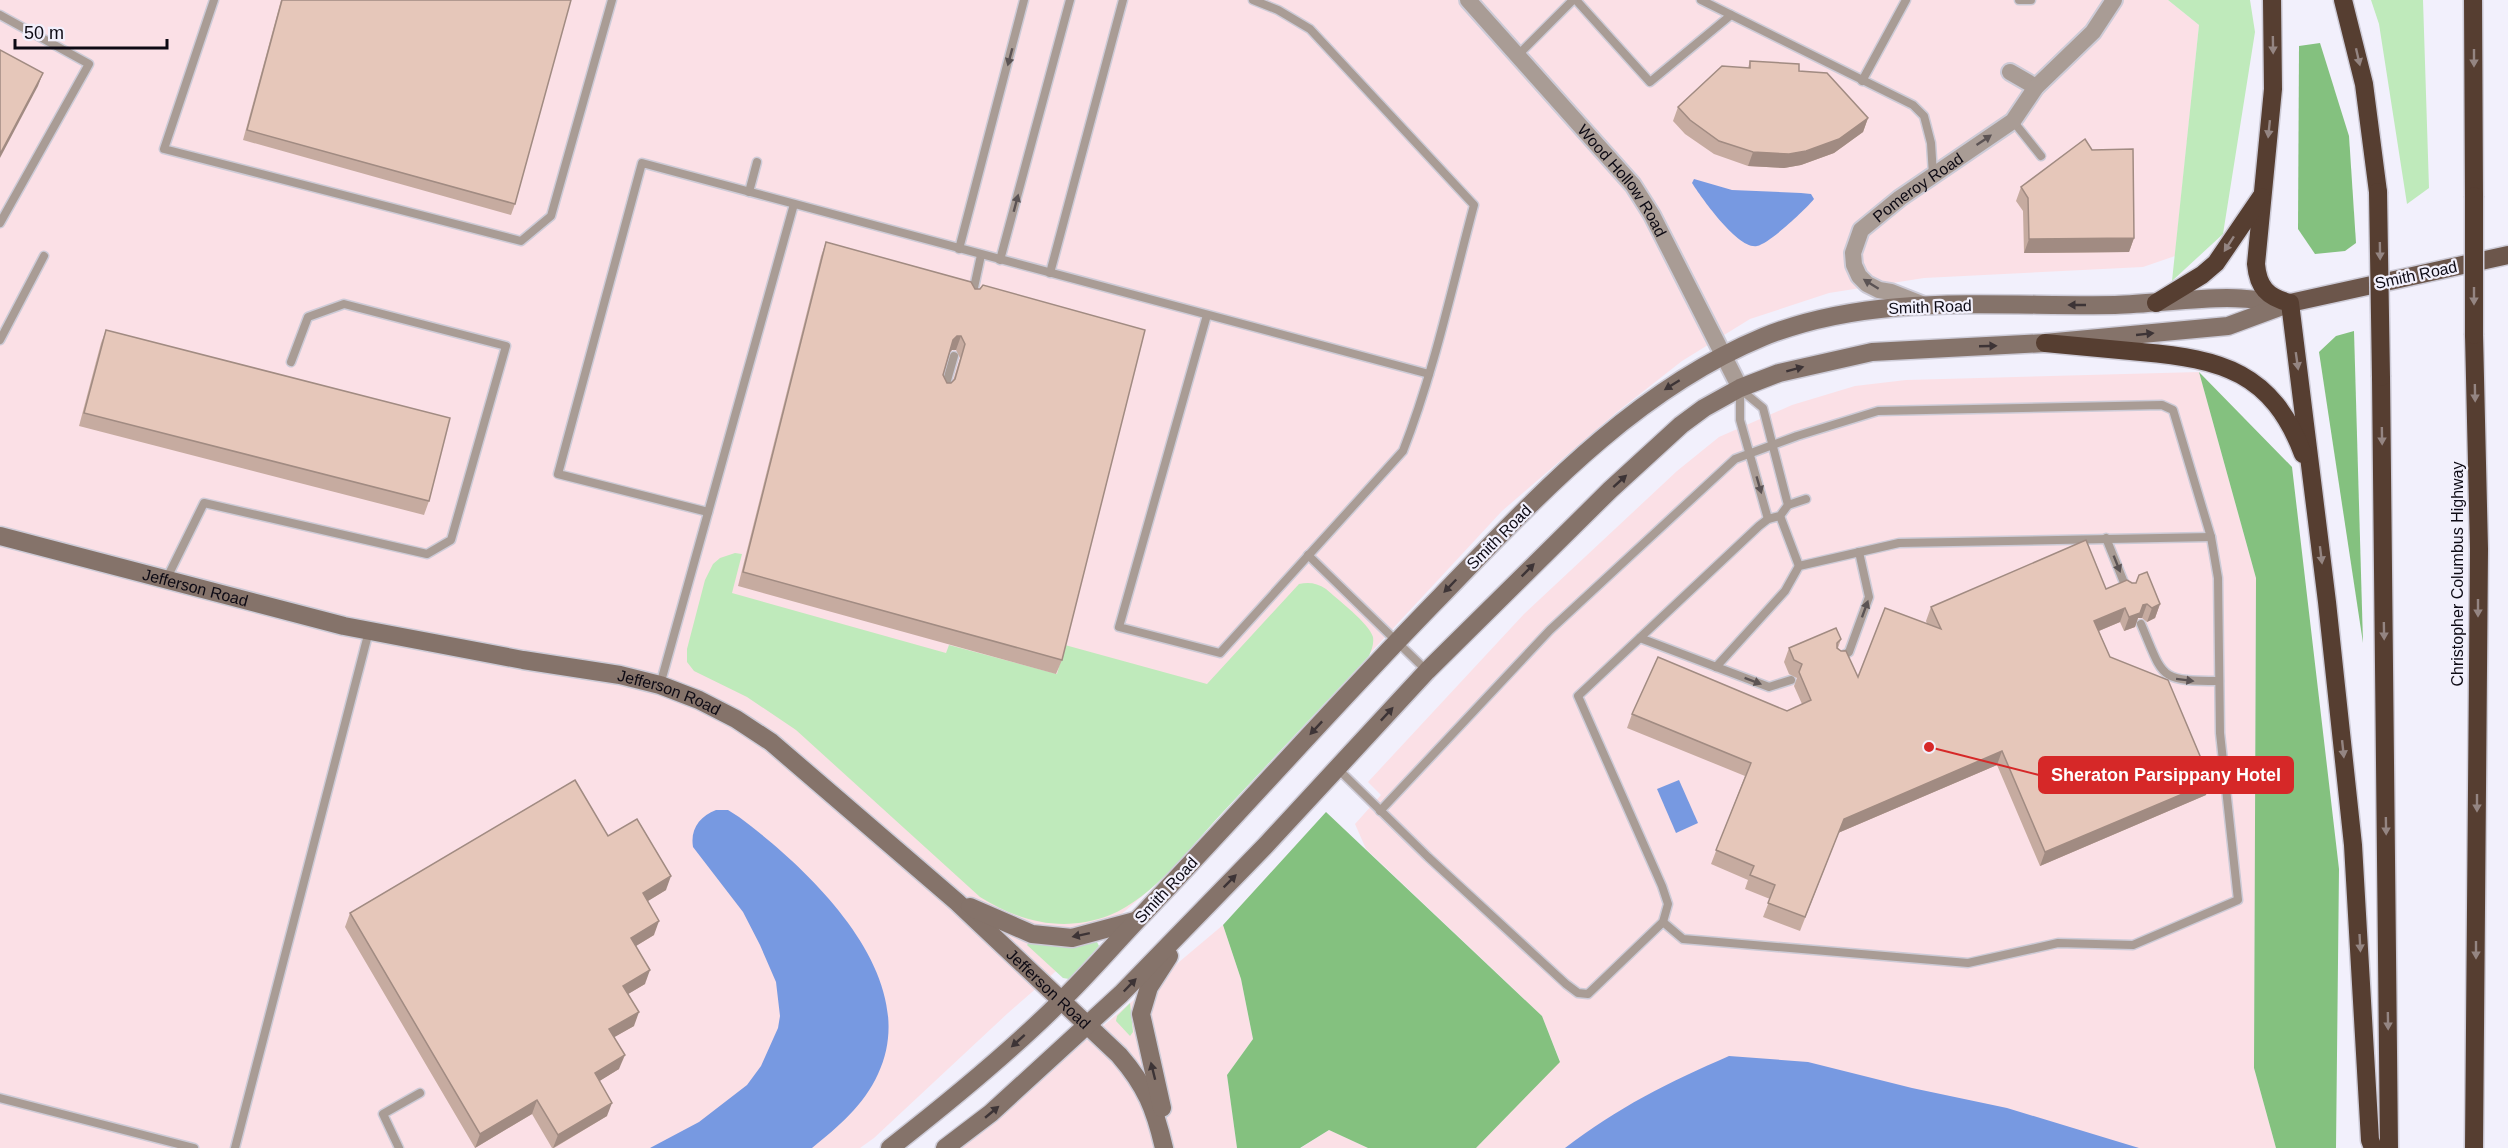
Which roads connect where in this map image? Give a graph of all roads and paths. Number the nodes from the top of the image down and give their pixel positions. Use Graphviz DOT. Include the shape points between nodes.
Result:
graph roads {
  1 [pos="214,0"];
  2 [pos="612,0"];
  3 [pos="1024,0"];
  4 [pos="1070,0"];
  5 [pos="1123,0"];
  6 [pos="1253,0"];
  7 [pos="1468,0"];
  8 [pos="1574,0"];
  9 [pos="1701,0"];
  10 [pos="1906,0"];
  11 [pos="2019,0"];
  12 [pos="2031,0"];
  13 [pos="2114,0"];
  14 [pos="2272,0"];
  15 [pos="2343,0"];
  16 [pos="2473,0"];
  17 [pos="0,15"];
  18 [pos="1731,15"];
  19 [pos="1518,55"];
  20 [pos="2010,72"];
  21 [pos="1862,81"];
  22 [pos="2036,87"];
  23 [pos="2013,121"];
  24 [pos="2041,156"];
  25 [pos="757,162"];
  26 [pos="1933,175"];
  27 [pos="748,192"];
  28 [pos="2262,196"];
  29 [pos="794,204"];
  30 [pos="0,223"];
  31 [pos="959,249"];
  32 [pos="981,255"];
  33 [pos="2508,255"];
  34 [pos="44,256"];
  35 [pos="1000,260"];
  36 [pos="1050,273"];
  37 [pos="972,297"];
  38 [pos="2156,303"];
  39 [pos="2290,303"];
  40 [pos="1925,306"];
  41 [pos="1207,315"];
  42 [pos="0,340"];
  43 [pos="2045,344"];
  44 [pos="1722,355"];
  45 [pos="954,356"];
  46 [pos="291,362"];
  47 [pos="1429,374"];
  48 [pos="1740,388"];
  49 [pos="944,392"];
  50 [pos="1773,445"];
  51 [pos="1749,452"];
  52 [pos="2312,478"];
  53 [pos="1806,499"];
  54 [pos="1788,505"];
  55 [pos="708,512"];
  56 [pos="1780,516"];
  57 [pos="1768,519"];
  58 [pos="0,536"];
  59 [pos="2211,537"];
  60 [pos="2106,538"];
  61 [pos="1859,552"];
  62 [pos="1308,555"];
  63 [pos="1799,566"];
  64 [pos="166,580"];
  65 [pos="2128,591"];
  66 [pos="2141,624"];
  67 [pos="369,631"];
  68 [pos="1640,638"];
  69 [pos="1397,641"];
  70 [pos="1838,659"];
  71 [pos="1716,667"];
  72 [pos="1427,671"];
  73 [pos="1791,680"];
  74 [pos="2219,681"];
  75 [pos="660,685"];
  76 [pos="1337,768"];
  77 [pos="1380,811"];
  78 [pos="957,902"];
  79 [pos="1137,920"];
  80 [pos="1663,922"];
  81 [pos="1190,923"];
  82 [pos="1061,1001"];
  83 [pos="1088,1025"];
  84 [pos="420,1093"];
  85 [pos="0,1098"];
  86 [pos="194,1148"];
  87 [pos="235,1148"];
  88 [pos="399,1148"];
  89 [pos="890,1148"];
  90 [pos="945,1148"];
  91 [pos="1167,1148"];
  92 [pos="2373,1148"];
  93 [pos="2389,1148"];
  94 [pos="2474,1148"];
  1 -- 2 [label="lane" via="164,149 521,241 551,216"];
  3 -- 31 [label="lane, one-way"];
  35 -- 4 [label="lane, one-way"];
  5 -- 36 [label="lane"];
  6 -- 47 [label="lane" via="1310,29 1474,205"];
  7 -- 19 [label="street, Wood Hollow Road"];
  8 -- 18 [label="lane" via="1650,82"];
  8 -- 19 [label="lane"];
  9 -- 18 [label="lane"];
  10 -- 21 [label="lane"];
  11 -- 12 [label="lane"];
  13 -- 22 [label="street, Pomeroy Road" via="2093,32"];
  14 -- 28 [label="highway, one-way" via="2273,89"];
  15 -- 93 [label="highway, one-way, bridge" via="2364,84 2378,192"];
  16 -- 94 [label="highway, Christopher Columbus Highway, one-way, bridge" via="2479,549"];
  17 -- 30 [label="lane" via="89,64"];
  18 -- 21 [label="lane"];
  19 -- 44 [label="street, Wood Hollow Road" via="1633,185"];
  20 -- 22 [label="street"];
  21 -- 26 [label="lane" via="1913,105 1924,116"];
  22 -- 23 [label="street, Pomeroy Road"];
  23 -- 24 [label="lane"];
  26 -- 23 [label="street, Pomeroy Road, one-way"];
  25 -- 27 [label="lane"];
  40 -- 26 [label="street, Pomeroy Road, one-way" via="1867,284 1854,265 1853,253 1861,230"];
  27 -- 29 [label="lane"];
  27 -- 55 [label="lane" via="642,163 558,474"];
  28 -- 38 [label="highway, one-way" via="2216,263"];
  28 -- 39 [label="highway" via="2257,273 2265,292"];
  29 -- 31 [label="lane"];
  29 -- 55 [label="lane"];
  31 -- 32 [label="lane"];
  32 -- 35 [label="lane"];
  32 -- 37 [label="lane"];
  33 -- 39 [label="main road, Smith Road"];
  34 -- 42 [label="lane"];
  35 -- 36 [label="lane"];
  36 -- 41 [label="lane"];
  38 -- 39 [label="main road, Smith Road" via="2223,298"];
  38 -- 40 [label="main road, Smith Road, one-way"];
  43 -- 39 [label="main road, Smith Road, one-way" via="2228,326"];
  39 -- 52 [label="highway, one-way"];
  40 -- 44 [label="main road, Smith Road" via="1885,308 1814,320"];
  41 -- 47 [label="lane"];
  41 -- 62 [label="lane" via="1119,627 1220,653"];
  48 -- 43 [label="main road, Smith Road, one-way" via="1779,373 1872,352"];
  43 -- 52 [label="highway" via="2185,355 2232,370 2260,388 2279,408"];
  44 -- 48 [label="street, Wood Hollow Road"];
  44 -- 69 [label="main road, Smith Road, one-way" via="1625,418 1520,515"];
  45 -- 49 [label="lane"];
  46 -- 64 [label="lane" via="308,316 344,304 506,346 451,540 427,555 204,503"];
  47 -- 62 [label="lane" via="1404,451"];
  48 -- 50 [label="lane" via="1763,408"];
  48 -- 51 [label="lane" via="1740,420"];
  72 -- 48 [label="main road, Smith Road, one-way" via="1610,489 1681,425"];
  50 -- 51 [label="lane"];
  50 -- 54 [label="lane"];
  50 -- 59 [label="lane" via="1885,411 2168,406 2177,416"];
  51 -- 57 [label="lane, one-way"];
  51 -- 77 [label="lane" via="1735,459 1550,630"];
  52 -- 92 [label="highway, one-way" via="2353,845"];
  53 -- 54 [label="lane"];
  54 -- 56 [label="lane"];
  55 -- 75 [label="lane"];
  56 -- 57 [label="lane"];
  56 -- 63 [label="lane"];
  57 -- 68 [label="lane"];
  58 -- 64 [label="main road, Jefferson Road"];
  59 -- 60 [label="lane"];
  59 -- 74 [label="lane" via="2218,578"];
  60 -- 61 [label="lane" via="1899,543"];
  60 -- 65 [label="lane, one-way"];
  61 -- 63 [label="lane"];
  70 -- 61 [label="lane, one-way" via="1849,652 1869,597"];
  62 -- 69 [label="lane"];
  63 -- 71 [label="lane" via="1785,591"];
  64 -- 67 [label="main road, Jefferson Road"];
  66 -- 74 [label="lane, one-way" via="2161,670 2170,677"];
  67 -- 75 [label="main road, Jefferson Road"];
  67 -- 87 [label="lane"];
  68 -- 71 [label="lane"];
  68 -- 80 [label="lane" via="1578,696 1666,896"];
  69 -- 72 [label="lane"];
  69 -- 79 [label="main road, Smith Road, one-way"];
  71 -- 73 [label="lane, one-way" via="1769,687"];
  76 -- 72 [label="main road, Smith Road, one-way"];
  74 -- 80 [label="lane" via="2220,733 2238,900 2133,945 2058,943 1957,964 1683,939"];
  75 -- 78 [label="main road, Jefferson Road" via="699,700 771,742"];
  76 -- 77 [label="lane"];
  81 -- 76 [label="main road, Smith Road, one-way"];
  77 -- 80 [label="lane" via="1578,993 1588,994"];
  79 -- 78 [label="main road, one-way" via="1072,938 1032,934"];
  78 -- 82 [label="main road, Jefferson Road"];
  79 -- 82 [label="main road, Smith Road"];
  83 -- 81 [label="main road, Smith Road, one-way"];
  91 -- 81 [label="main road, one-way" via="1169,1135 1141,1014 1149,987"];
  82 -- 83 [label="main road, Jefferson Road"];
  82 -- 89 [label="main road, Smith Road, one-way"];
  90 -- 83 [label="main road, Smith Road, one-way" via="991,1113"];
  83 -- 91 [label="main road, Jefferson Road" via="1138,1077"];
  84 -- 88 [label="lane" via="383,1114"];
  85 -- 86 [label="lane"];
}
